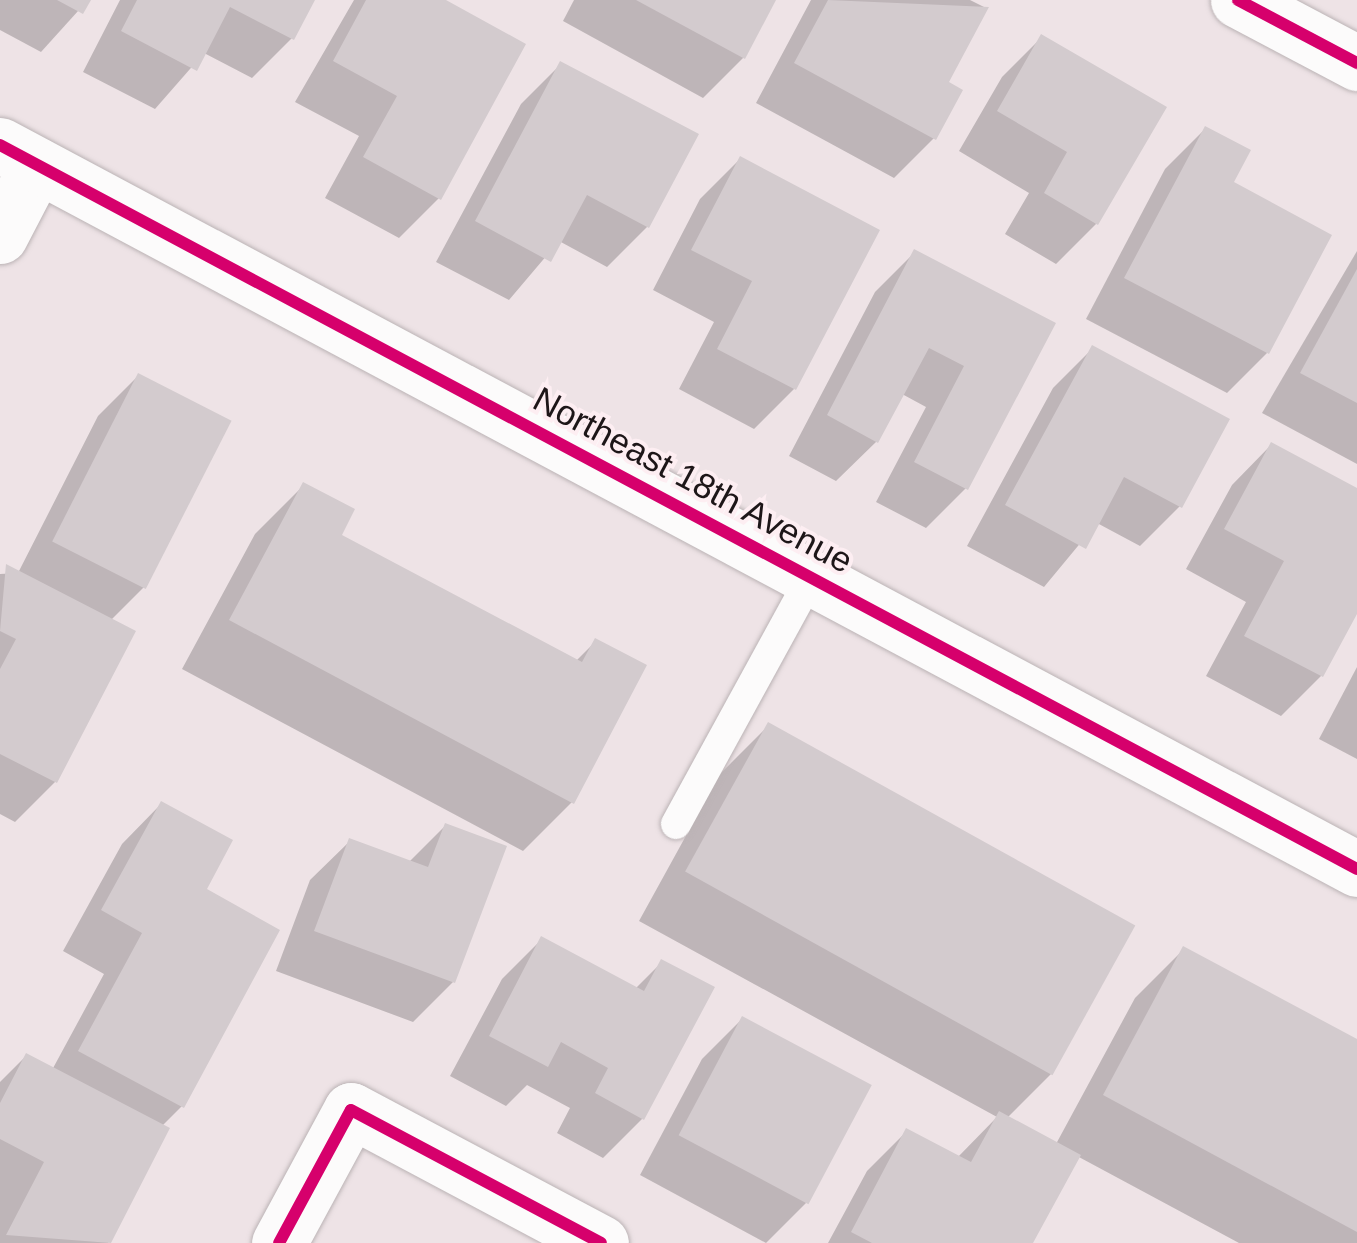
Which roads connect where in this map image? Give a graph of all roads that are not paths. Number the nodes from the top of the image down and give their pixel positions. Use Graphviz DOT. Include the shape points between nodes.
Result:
graph roads {
  1 [pos="1238,0"];
  2 [pos="1357,64"];
  3 [pos="18,155"];
  4 [pos="0,236"];
  5 [pos="810,577"];
  6 [pos="676,824"];
  7 [pos="1357,869"];
  8 [pos="279,1243"];
  9 [pos="600,1243"];
  1 -- 2 [label="street"];
  3 -- 4 [label="street"];
  3 -- 5 [label="street, Northeast 18th Avenue"];
  5 -- 6 [label="lane"];
  5 -- 7 [label="street, Northeast 18th Avenue"];
  8 -- 9 [label="street" via="350,1110"];
}
